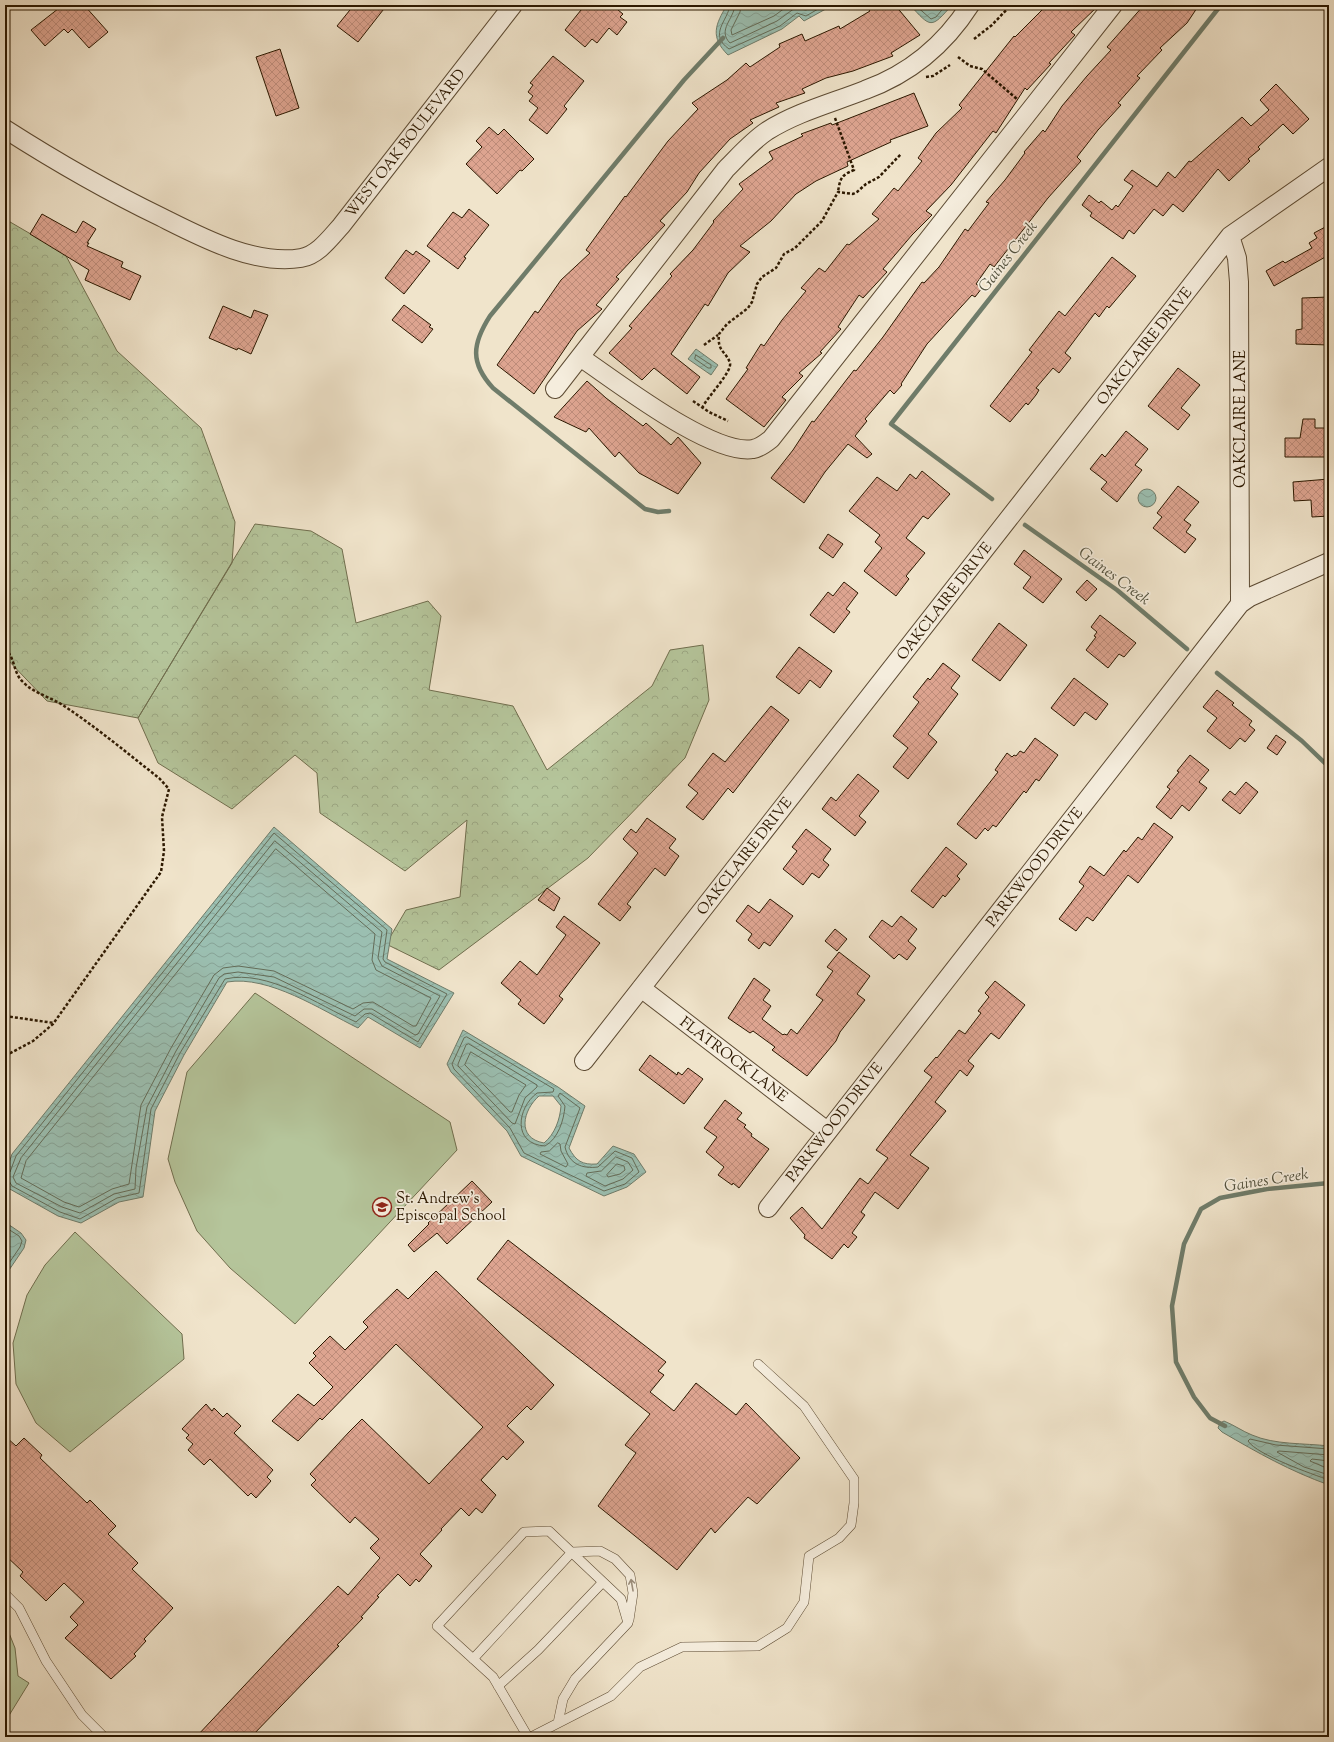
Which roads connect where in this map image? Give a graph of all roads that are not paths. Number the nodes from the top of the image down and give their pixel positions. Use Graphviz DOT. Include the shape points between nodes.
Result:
graph roads {
  1 [pos="513,5"];
  2 [pos="970,5"];
  3 [pos="1113,5"];
  4 [pos="5,129"];
  5 [pos="1329,167"];
  6 [pos="1230,236"];
  7 [pos="580,357"];
  8 [pos="555,389"];
  9 [pos="1329,562"];
  10 [pos="1240,604"];
  11 [pos="641,988"];
  12 [pos="584,1061"];
  13 [pos="827,1131"];
  14 [pos="768,1208"];
  15 [pos="758,1364"];
  16 [pos="572,1552"];
  17 [pos="603,1582"];
  18 [pos="5,1594"];
  19 [pos="628,1623"];
  20 [pos="473,1659"];
  21 [pos="498,1686"];
  22 [pos="558,1723"];
  23 [pos="104,1737"];
  24 [pos="530,1737"];
  1 -- 4 [label="street, WEST OAK BOULEVARD" via="341,226 320,249 303,257 283,260 251,254 208,240 56,162"];
  2 -- 7 [label="street" via="942,40 904,72 866,90 792,118 766,132 743,151 726,169"];
  3 -- 7 [label="street" via="763,446 740,449 704,438"];
  5 -- 6 [label="street, OAKCLAIRE DRIVE"];
  6 -- 10 [label="street, OAKCLAIRE LANE" via="1237,258 1239,282"];
  6 -- 11 [label="street, OAKCLAIRE DRIVE"];
  7 -- 8 [label="street"];
  9 -- 10 [label="street, PARKWOOD DRIVE" via="1250,596"];
  10 -- 13 [label="street, PARKWOOD DRIVE"];
  11 -- 12 [label="street, OAKCLAIRE DRIVE"];
  11 -- 13 [label="street, FLATROCK LANE"];
  13 -- 14 [label="street, PARKWOOD DRIVE"];
  15 -- 22 [label="lane" via="804,1406 854,1479 851,1525 839,1538 809,1556 804,1602 787,1628 758,1646 682,1647 640,1667 611,1696"];
  16 -- 17 [label="lane"];
  19 -- 16 [label="lane, one-way" via="633,1593 630,1575 615,1559 600,1551"];
  16 -- 20 [label="lane"];
  16 -- 20 [label="lane" via="549,1531 524,1532 437,1626"];
  17 -- 19 [label="lane" via="621,1599"];
  17 -- 21 [label="lane" via="538,1650"];
  18 -- 23 [label="lane" via="19,1608 46,1661 82,1715"];
  19 -- 22 [label="lane" via="575,1679 563,1699"];
  20 -- 21 [label="lane" via="493,1677"];
  21 -- 24 [label="lane"];
  22 -- 24 [label="lane"];
}
